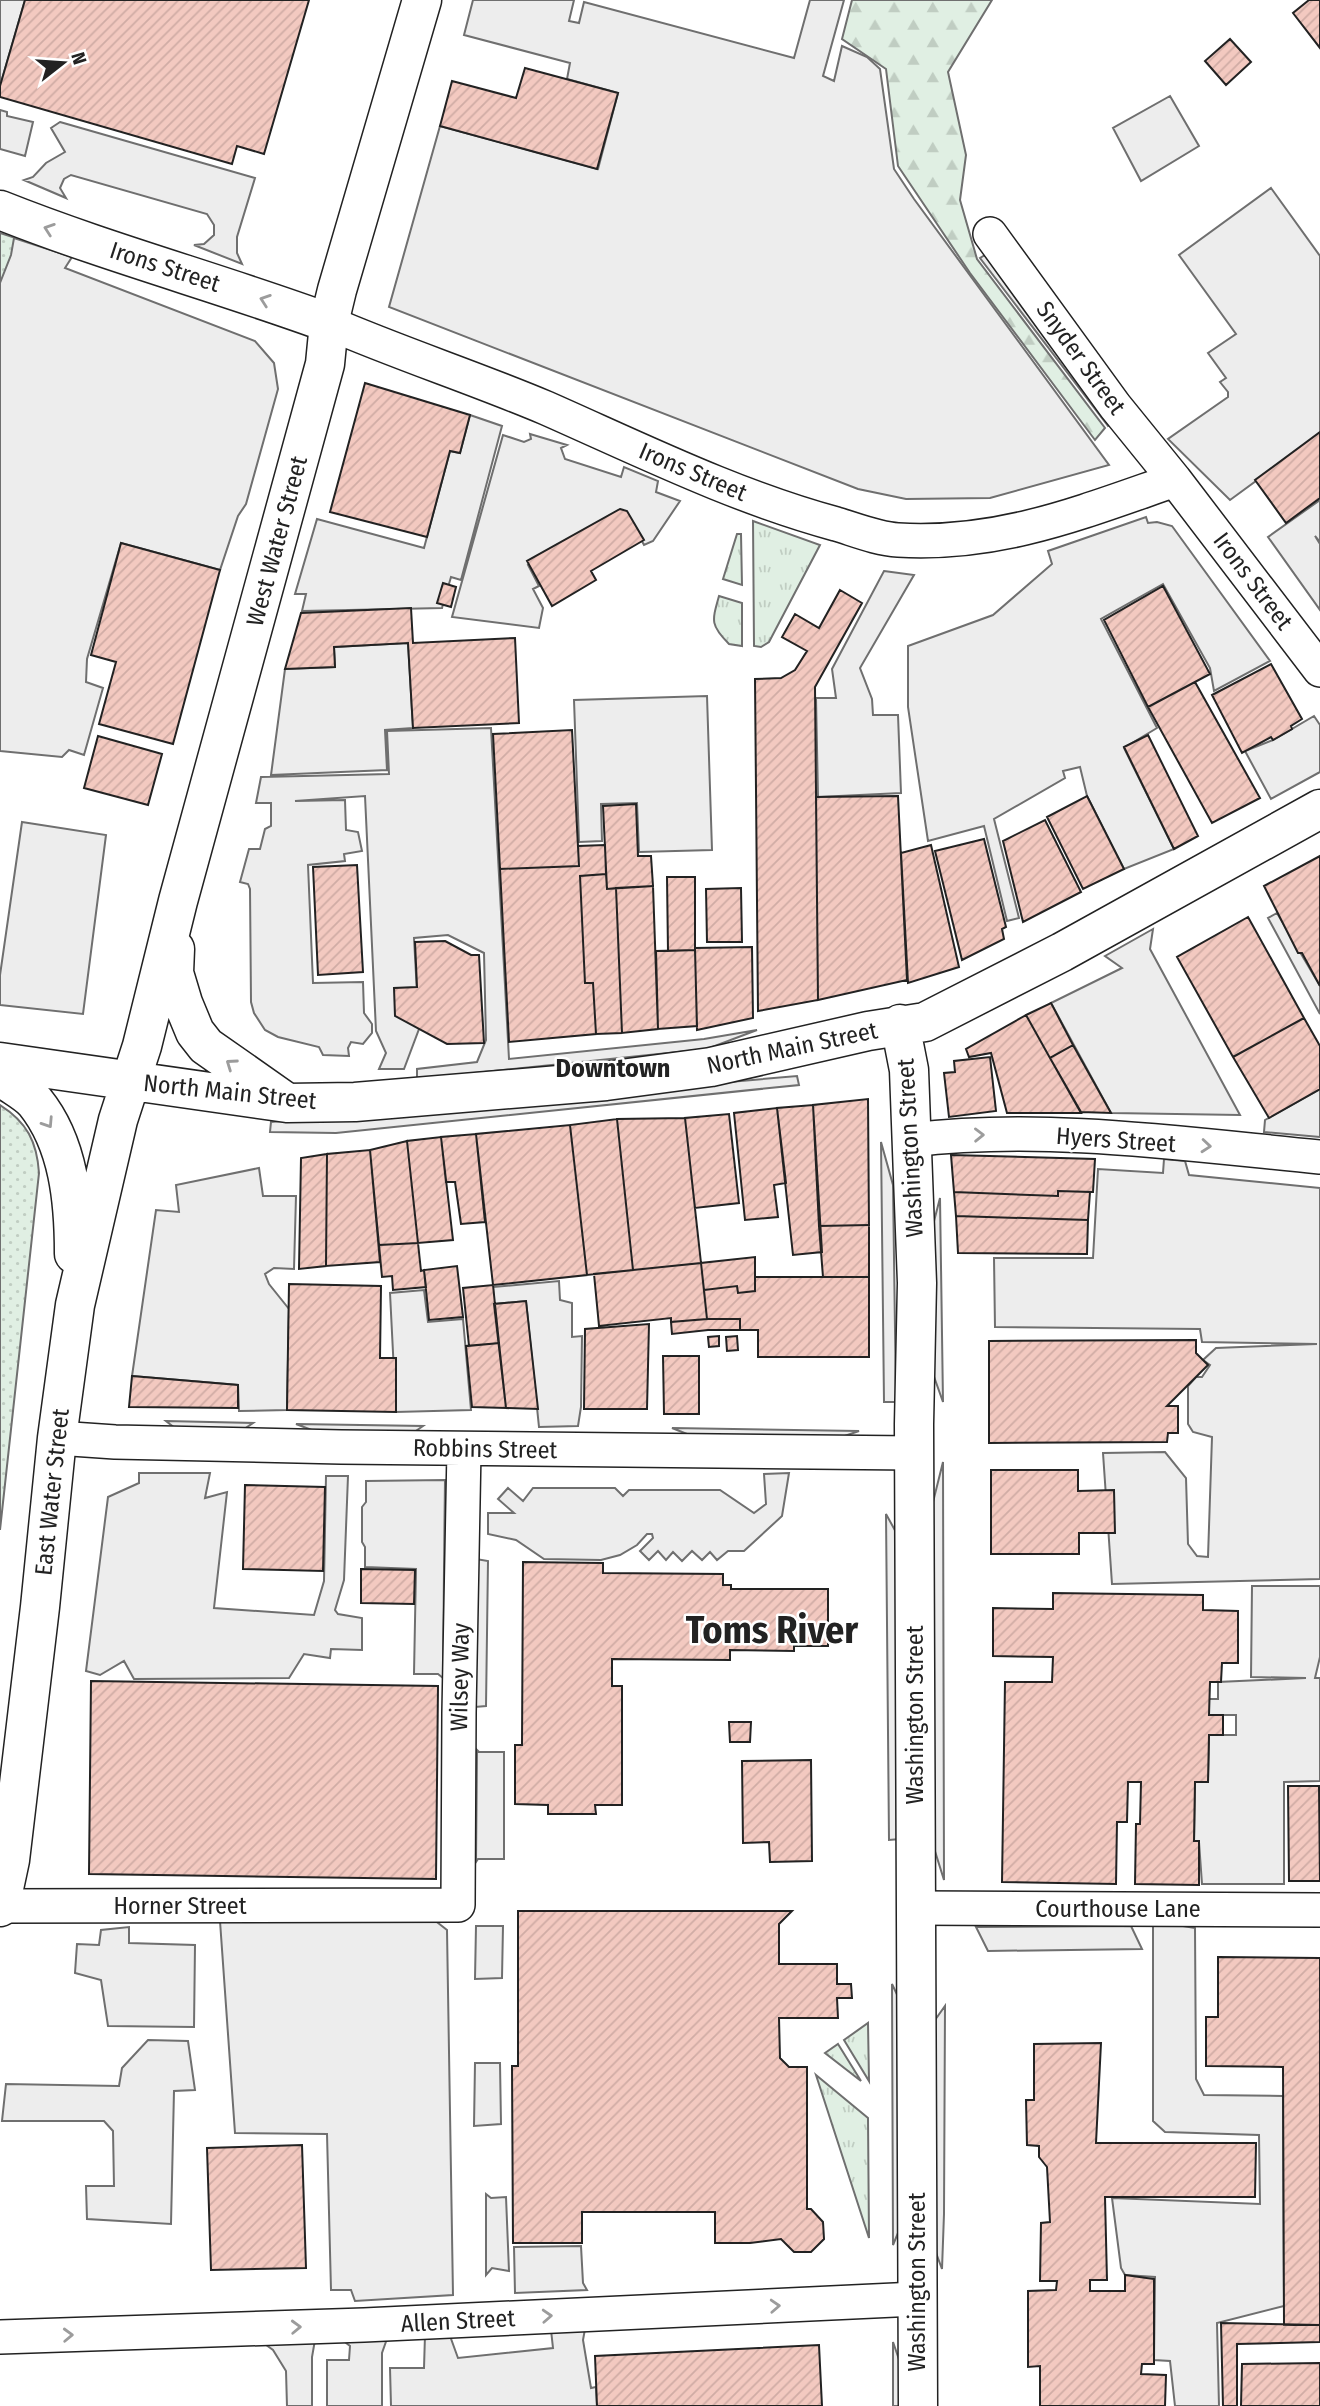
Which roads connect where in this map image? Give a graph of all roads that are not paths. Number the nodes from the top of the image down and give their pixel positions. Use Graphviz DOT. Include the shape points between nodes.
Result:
graph roads {
  1 [pos="422,0"];
  2 [pos="0,210"];
  3 [pos="990,234"];
  4 [pos="329,323"];
  5 [pos="1175,480"];
  6 [pos="1320,670"];
  7 [pos="1320,809"];
  8 [pos="178,901"];
  9 [pos="900,1024"];
  10 [pos="0,1062"];
  11 [pos="0,1076"];
  12 [pos="130,1081"];
  13 [pos="287,1103"];
  14 [pos="911,1140"];
  15 [pos="1320,1157"];
  16 [pos="75,1305"];
  17 [pos="57,1438"];
  18 [pos="464,1449"];
  19 [pos="914,1453"];
  20 [pos="458,1905"];
  21 [pos="0,1906"];
  22 [pos="916,1908"];
  23 [pos="1320,1910"];
  24 [pos="916,2299"];
  25 [pos="0,2337"];
  26 [pos="918,2406"];
  1 -- 4 [label="main road, West Water Street"];
  4 -- 2 [label="main road, Irons Street, one-way"];
  3 -- 5 [label="street, Snyder Street"];
  4 -- 5 [label="street, Irons Street" via="492,385 754,497 895,540 1010,533"];
  4 -- 8 [label="main road, West Water Street" via="325,364"];
  5 -- 6 [label="street, Irons Street"];
  7 -- 9 [label="main road, North Main Street" via="1062,952 925,1022"];
  8 -- 12 [label="main road, West Water Street"];
  13 -- 8 [label="main road, one-way" via="205,1046 195,1032 174,973"];
  9 -- 13 [label="main road, North Main Street" via="711,1067 606,1081 355,1102"];
  9 -- 14 [label="main road, Washington Street" via="909,1070"];
  10 -- 12 [label="main road, North Main Street"];
  11 -- 16 [label="main road, one-way" via="34,1100 55,1134 68,1175"];
  12 -- 13 [label="main road, North Main Street"];
  12 -- 16 [label="main road, East Water Street"];
  14 -- 15 [label="street, Hyers Street, one-way" via="1012,1135 1132,1138"];
  14 -- 19 [label="main road, Washington Street" via="917,1283"];
  16 -- 17 [label="main road, East Water Street"];
  17 -- 18 [label="street, Robbins Street"];
  17 -- 21 [label="main road, East Water Street" via="10,1860"];
  18 -- 19 [label="street, Robbins Street"];
  18 -- 20 [label="street, Wilsey Way"];
  19 -- 22 [label="main road, Washington Street"];
  20 -- 21 [label="street, Horner Street"];
  22 -- 23 [label="street, Courthouse Lane"];
  22 -- 24 [label="main road, Washington Street"];
  25 -- 24 [label="street, Allen Street, one-way"];
  24 -- 26 [label="main road, Washington Street"];
}
